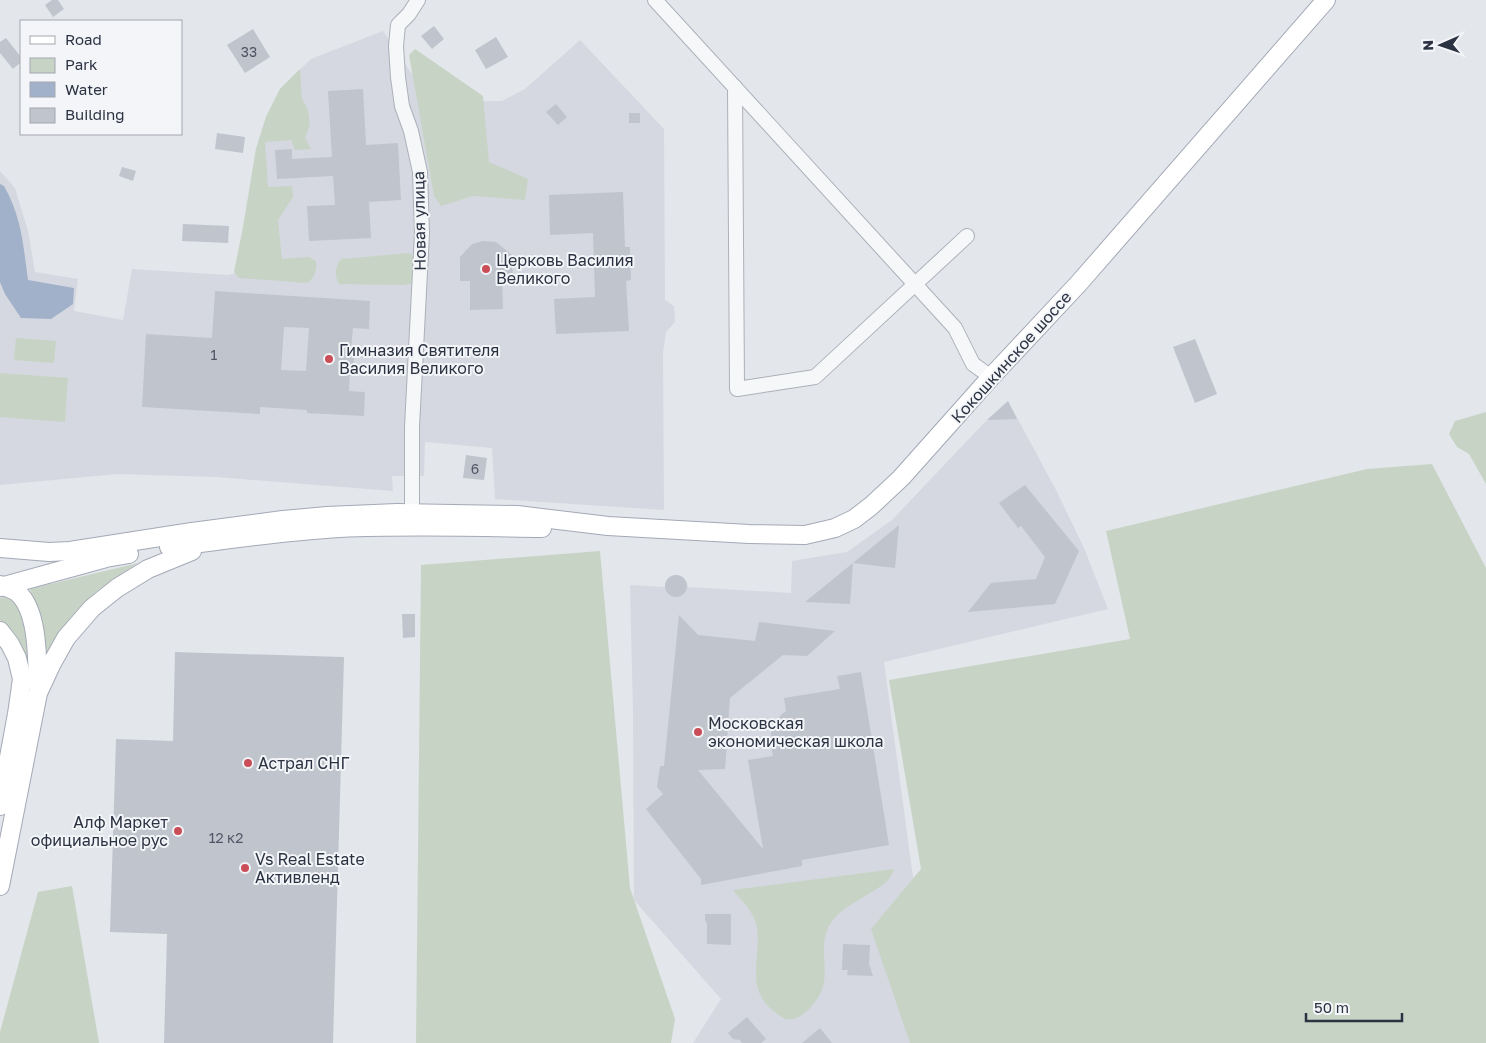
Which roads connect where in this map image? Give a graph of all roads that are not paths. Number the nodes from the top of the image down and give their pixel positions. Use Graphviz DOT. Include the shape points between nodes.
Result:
graph roads {
  1 [pos="418,0"];
  2 [pos="655,0"];
  3 [pos="1326,0"];
  4 [pos="735,87"];
  5 [pos="968,236"];
  6 [pos="915,284"];
  7 [pos="991,377"];
  8 [pos="412,520"];
  9 [pos="263,535"];
  10 [pos="147,540"];
  11 [pos="0,548"];
  12 [pos="1,584"];
  13 [pos="0,631"];
  14 [pos="38,693"];
  15 [pos="0,806"];
  16 [pos="0,886"];
  1 -- 8 [label="street, Новая улица" via="398,25 396,52 402,106 420,172 422,233"];
  2 -- 4 [label="street"];
  3 -- 7 [label="main road, Кокошкинское шоссе" via="1079,283"];
  4 -- 6 [label="street"];
  4 -- 6 [label="street" via="736,389 815,377"];
  5 -- 6 [label="street"];
  6 -- 7 [label="street" via="955,328 973,364"];
  7 -- 8 [label="main road, Кокошкинское шоссе" via="881,498 854,519 816,533 790,535 608,526 517,515"];
  8 -- 9 [label="main road"];
  8 -- 10 [label="main road" via="310,517"];
  9 -- 12 [label="main road" via="114,556"];
  9 -- 14 [label="main road" via="202,548 148,569 117,588 92,608 66,638"];
  10 -- 11 [label="main road" via="70,551"];
  10 -- 12 [label="main road"];
  12 -- 14 [label="main road" via="17,593 29,611 36,646"];
  13 -- 15 [label="main road" via="17,658 22,679"];
  14 -- 16 [label="main road"];
}
